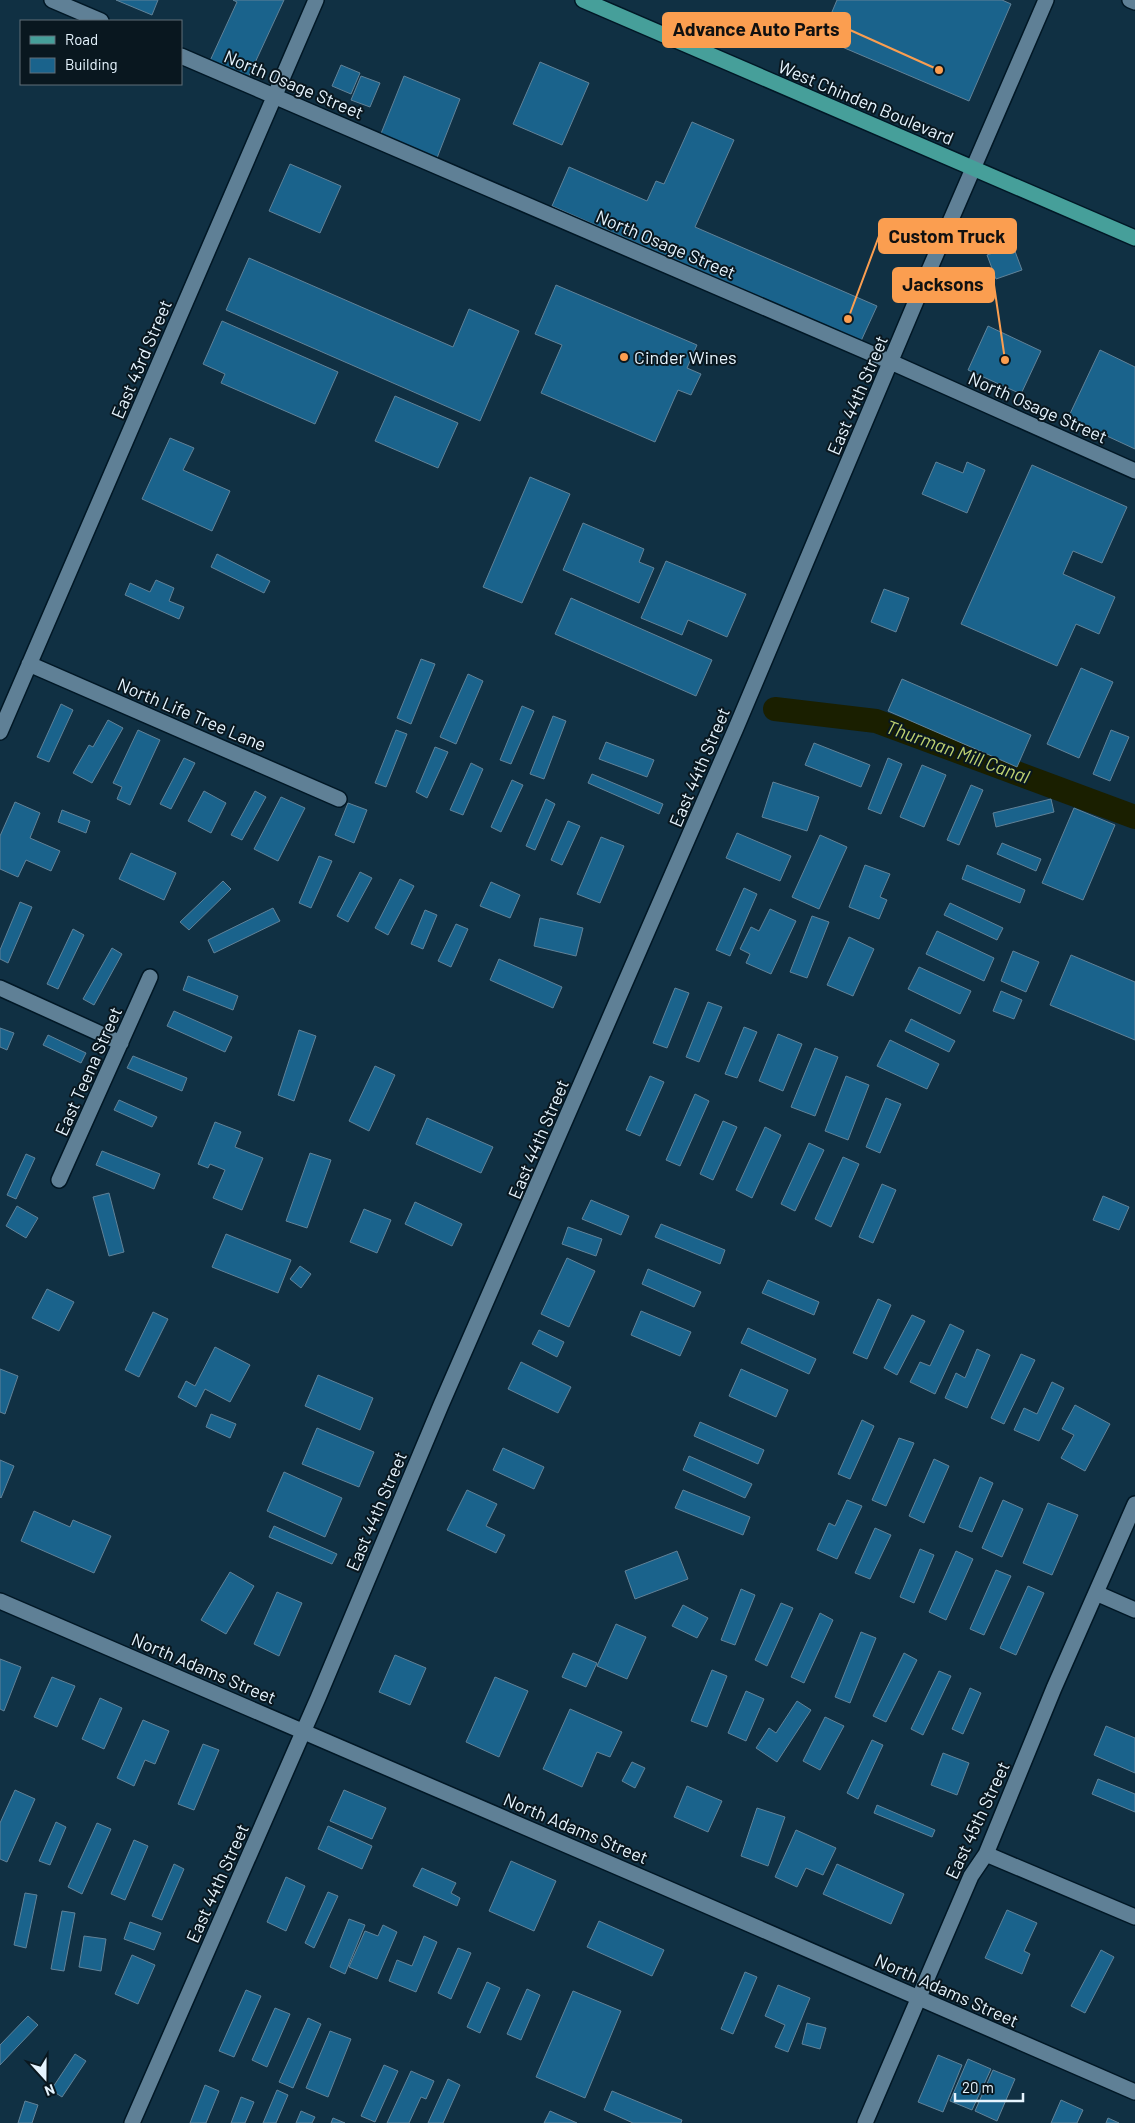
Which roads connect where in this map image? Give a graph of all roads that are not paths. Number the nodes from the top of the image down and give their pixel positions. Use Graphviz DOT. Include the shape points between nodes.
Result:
graph roads {
  1 [pos="52,0"];
  2 [pos="316,0"];
  3 [pos="583,0"];
  4 [pos="1046,0"];
  5 [pos="1130,0"];
  6 [pos="1135,2"];
  7 [pos="99,20"];
  8 [pos="182,56"];
  9 [pos="275,96"];
  10 [pos="974,169"];
  11 [pos="1135,238"];
  12 [pos="891,362"];
  13 [pos="1135,471"];
  14 [pos="29,664"];
  15 [pos="0,732"];
  16 [pos="339,799"];
  17 [pos="150,978"];
  18 [pos="0,988"];
  19 [pos="121,1044"];
  20 [pos="60,1180"];
  21 [pos="1135,1504"];
  22 [pos="1096,1593"];
  23 [pos="0,1601"];
  24 [pos="1135,1610"];
  25 [pos="304,1731"];
  26 [pos="986,1854"];
  27 [pos="1135,1917"];
  28 [pos="918,1999"];
  29 [pos="1135,2092"];
  30 [pos="132,2123"];
  31 [pos="865,2123"];
  1 -- 7 [label="street"];
  2 -- 9 [label="street, East 43rd Street"];
  3 -- 10 [label="main road, West Chinden Boulevard"];
  4 -- 10 [label="street, East 44th Street"];
  5 -- 6 [label="street"];
  8 -- 9 [label="street, North Osage Street"];
  9 -- 12 [label="street, North Osage Street"];
  9 -- 14 [label="street, East 43rd Street"];
  10 -- 11 [label="main road, West Chinden Boulevard"];
  10 -- 12 [label="street, East 44th Street"];
  12 -- 13 [label="street, North Osage Street"];
  12 -- 25 [label="street, East 44th Street" via="732,737 441,1405"];
  14 -- 15 [label="street, East 43rd Street"];
  14 -- 16 [label="street, North Life Tree Lane"];
  17 -- 19 [label="street, East Teena Street"];
  18 -- 19 [label="street"];
  19 -- 20 [label="street, East Teena Street"];
  21 -- 22 [label="street, East 45th Street"];
  22 -- 24 [label="street"];
  22 -- 26 [label="street, East 45th Street"];
  23 -- 25 [label="street, North Adams Street"];
  25 -- 28 [label="street, North Adams Street"];
  25 -- 30 [label="street, East 44th Street"];
  26 -- 27 [label="street"];
  26 -- 28 [label="street, East 45th Street" via="971,1876"];
  28 -- 29 [label="street, North Adams Street"];
  28 -- 31 [label="street, East 45th Street"];
}
